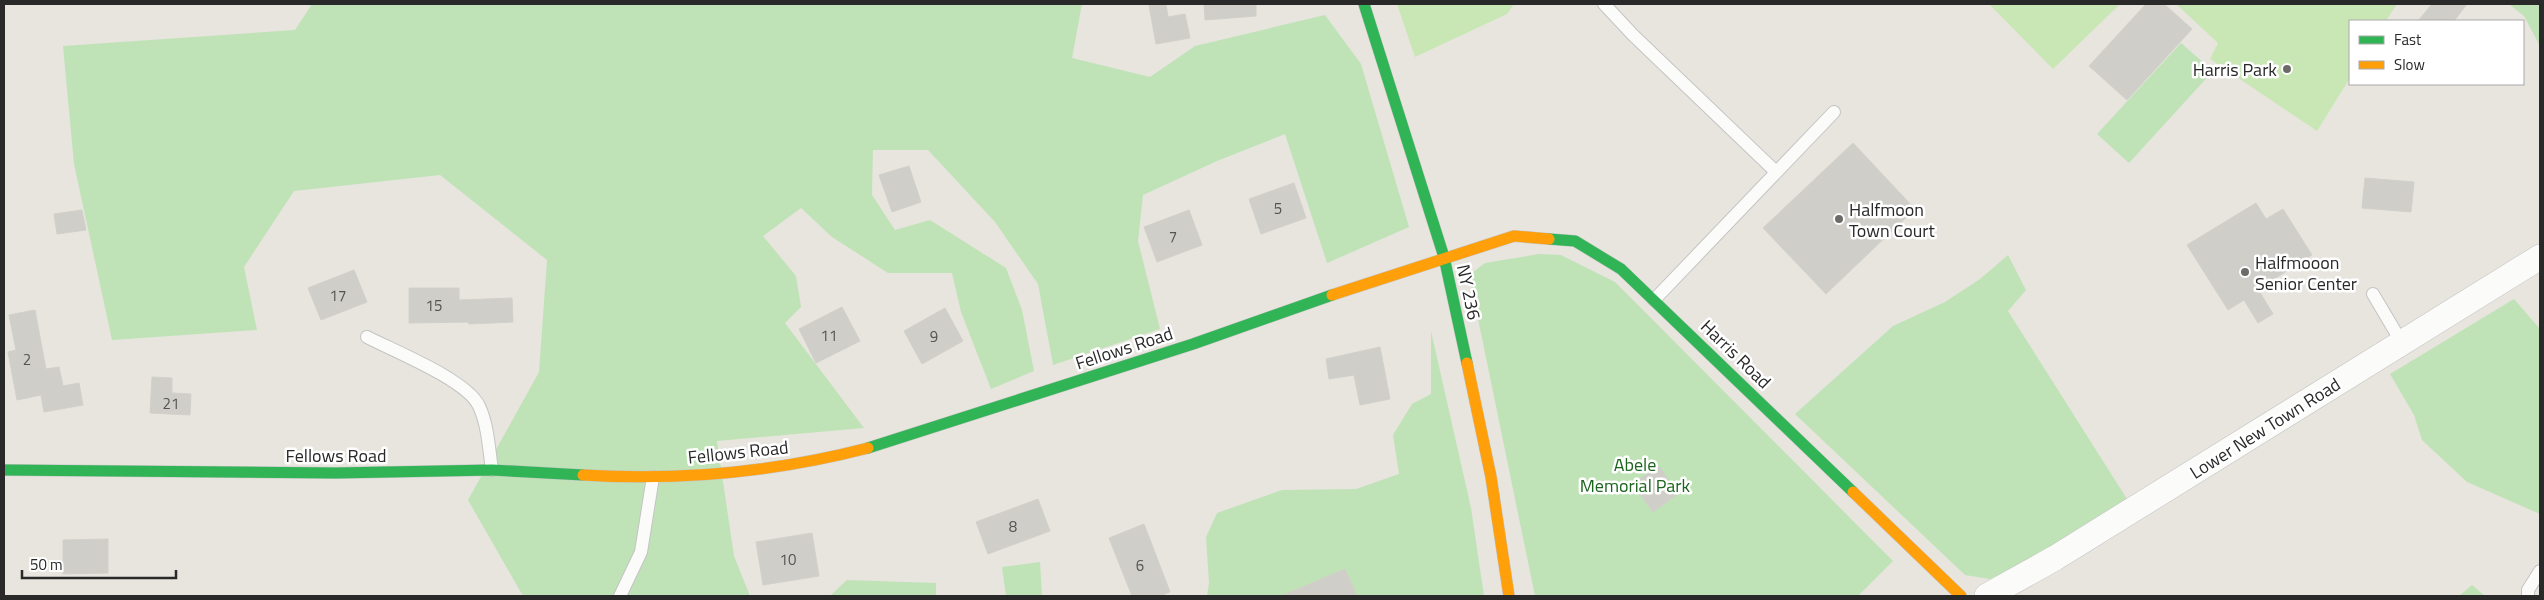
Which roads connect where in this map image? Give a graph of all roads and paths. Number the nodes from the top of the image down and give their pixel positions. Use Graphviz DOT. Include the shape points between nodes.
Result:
graph roads {
  1 [pos="1364,4"];
  2 [pos="1604,4"];
  3 [pos="1834,112"];
  4 [pos="1776,172"];
  5 [pos="1444,257"];
  6 [pos="2540,257"];
  7 [pos="2373,294"];
  8 [pos="1654,300"];
  9 [pos="367,337"];
  10 [pos="2402,343"];
  11 [pos="4,470"];
  12 [pos="492,470"];
  13 [pos="653,476"];
  14 [pos="2540,571"];
  15 [pos="620,596"];
  16 [pos="1509,596"];
  17 [pos="1961,596"];
  18 [pos="1987,596"];
  19 [pos="2528,596"];
  1 -- 5 [label="street, NY 236 / NY 236"];
  2 -- 4 [label="lane"];
  3 -- 4 [label="lane"];
  4 -- 8 [label="lane"];
  5 -- 8 [label="street, Harris Road" via="1514,236 1575,241 1622,269"];
  5 -- 13 [label="street, Fellows Road" via="893,442 823,460 740,472"];
  5 -- 16 [label="street, NY 236 / NY 236" via="1491,478"];
  6 -- 10 [label="street, Lower New Town Road"];
  7 -- 10 [label="lane"];
  8 -- 17 [label="street, Harris Road"];
  9 -- 12 [label="lane" via="465,388 479,404 484,417"];
  10 -- 18 [label="street, Lower New Town Road" via="2055,558"];
  11 -- 12 [label="street, Fellows Road" via="336,473"];
  12 -- 13 [label="street, Fellows Road" via="630,478"];
  13 -- 15 [label="lane" via="641,552"];
  14 -- 19 [label="lane" via="2528,590"];
}
